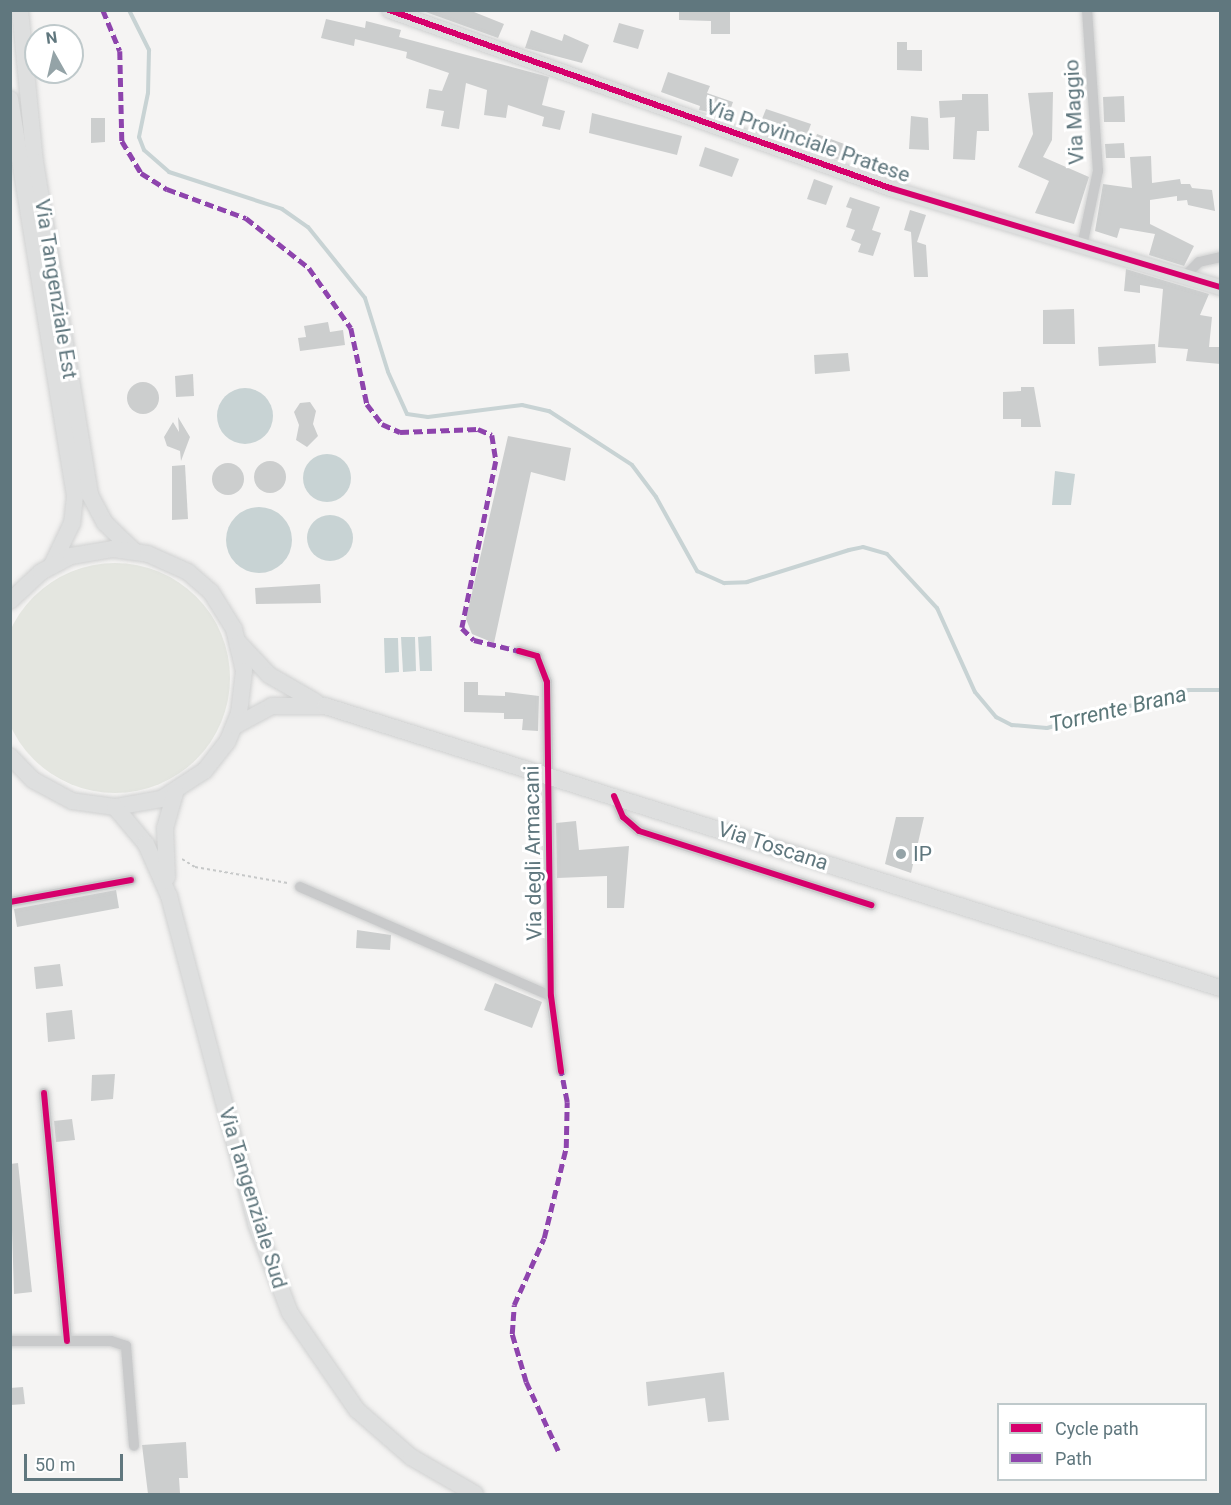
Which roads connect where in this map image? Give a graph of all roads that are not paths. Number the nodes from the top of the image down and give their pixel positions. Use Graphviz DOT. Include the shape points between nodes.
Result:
graph roads {
  1 [pos="389,10"];
  2 [pos="1087,10"];
  3 [pos="20,17"];
  4 [pos="10,99"];
  5 [pos="1082,246"];
  6 [pos="1221,257"];
  7 [pos="1186,275"];
  8 [pos="1221,287"];
  9 [pos="134,551"];
  10 [pos="52,565"];
  11 [pos="10,601"];
  12 [pos="239,643"];
  13 [pos="519,651"];
  14 [pos="325,706"];
  15 [pos="234,726"];
  16 [pos="10,756"];
  17 [pos="548,776"];
  18 [pos="175,792"];
  19 [pos="614,796"];
  20 [pos="115,807"];
  21 [pos="131,880"];
  22 [pos="300,887"];
  23 [pos="169,896"];
  24 [pos="10,902"];
  25 [pos="871,905"];
  26 [pos="1221,988"];
  27 [pos="551,996"];
  28 [pos="561,1071"];
  29 [pos="44,1093"];
  30 [pos="10,1341"];
  31 [pos="67,1341"];
  32 [pos="134,1446"];
  33 [pos="475,1494"];
  1 -- 5 [label="street, Via Provinciale Pratese" via="890,188"];
  2 -- 5 [label="street, Via Maggio" via="1098,171"];
  3 -- 9 [label="main road, Via Tangenziale Est" via="35,162 90,495 105,523"];
  4 -- 10 [label="main road, Via Tangenziale Est" via="75,496 72,523"];
  5 -- 7 [label="street, Via Provinciale Pratese"];
  6 -- 7 [label="street" via="1199,262"];
  7 -- 8 [label="street, Via Provinciale Pratese"];
  9 -- 10 [label="main road" via="92,551"];
  9 -- 12 [label="main road" via="176,564 200,581 220,603"];
  10 -- 11 [label="main road"];
  12 -- 14 [label="main road, Via Toscana" via="269,675"];
  12 -- 15 [label="main road" via="243,686"];
  13 -- 17 [label="street, Via degli Armacani" via="537,656 548,682"];
  14 -- 15 [label="main road, Via Toscana" via="272,706"];
  14 -- 17 [label="main road, Via Toscana"];
  15 -- 18 [label="main road" via="204,771"];
  16 -- 20 [label="main road" via="33,780 58,795"];
  17 -- 19 [label="main road, Via Toscana"];
  17 -- 27 [label="street, Via degli Armacani"];
  18 -- 20 [label="main road" via="146,804"];
  18 -- 23 [label="main road, Via Tangenziale Sud" via="165,828"];
  19 -- 25 [label="street" via="623,817 639,831"];
  19 -- 26 [label="main road, Via Toscana"];
  20 -- 23 [label="main road, Via Tangenziale Sud" via="146,844"];
  21 -- 24 [label="street"];
  22 -- 27 [label="street"];
  23 -- 33 [label="main road, Via Tangenziale Sud" via="256,1224 290,1313 327,1373 357,1410 411,1457"];
  27 -- 28 [label="street, Via degli Armacani"];
  29 -- 31 [label="street"];
  30 -- 31 [label="street"];
  31 -- 32 [label="street" via="115,1341 126,1346"];
}
